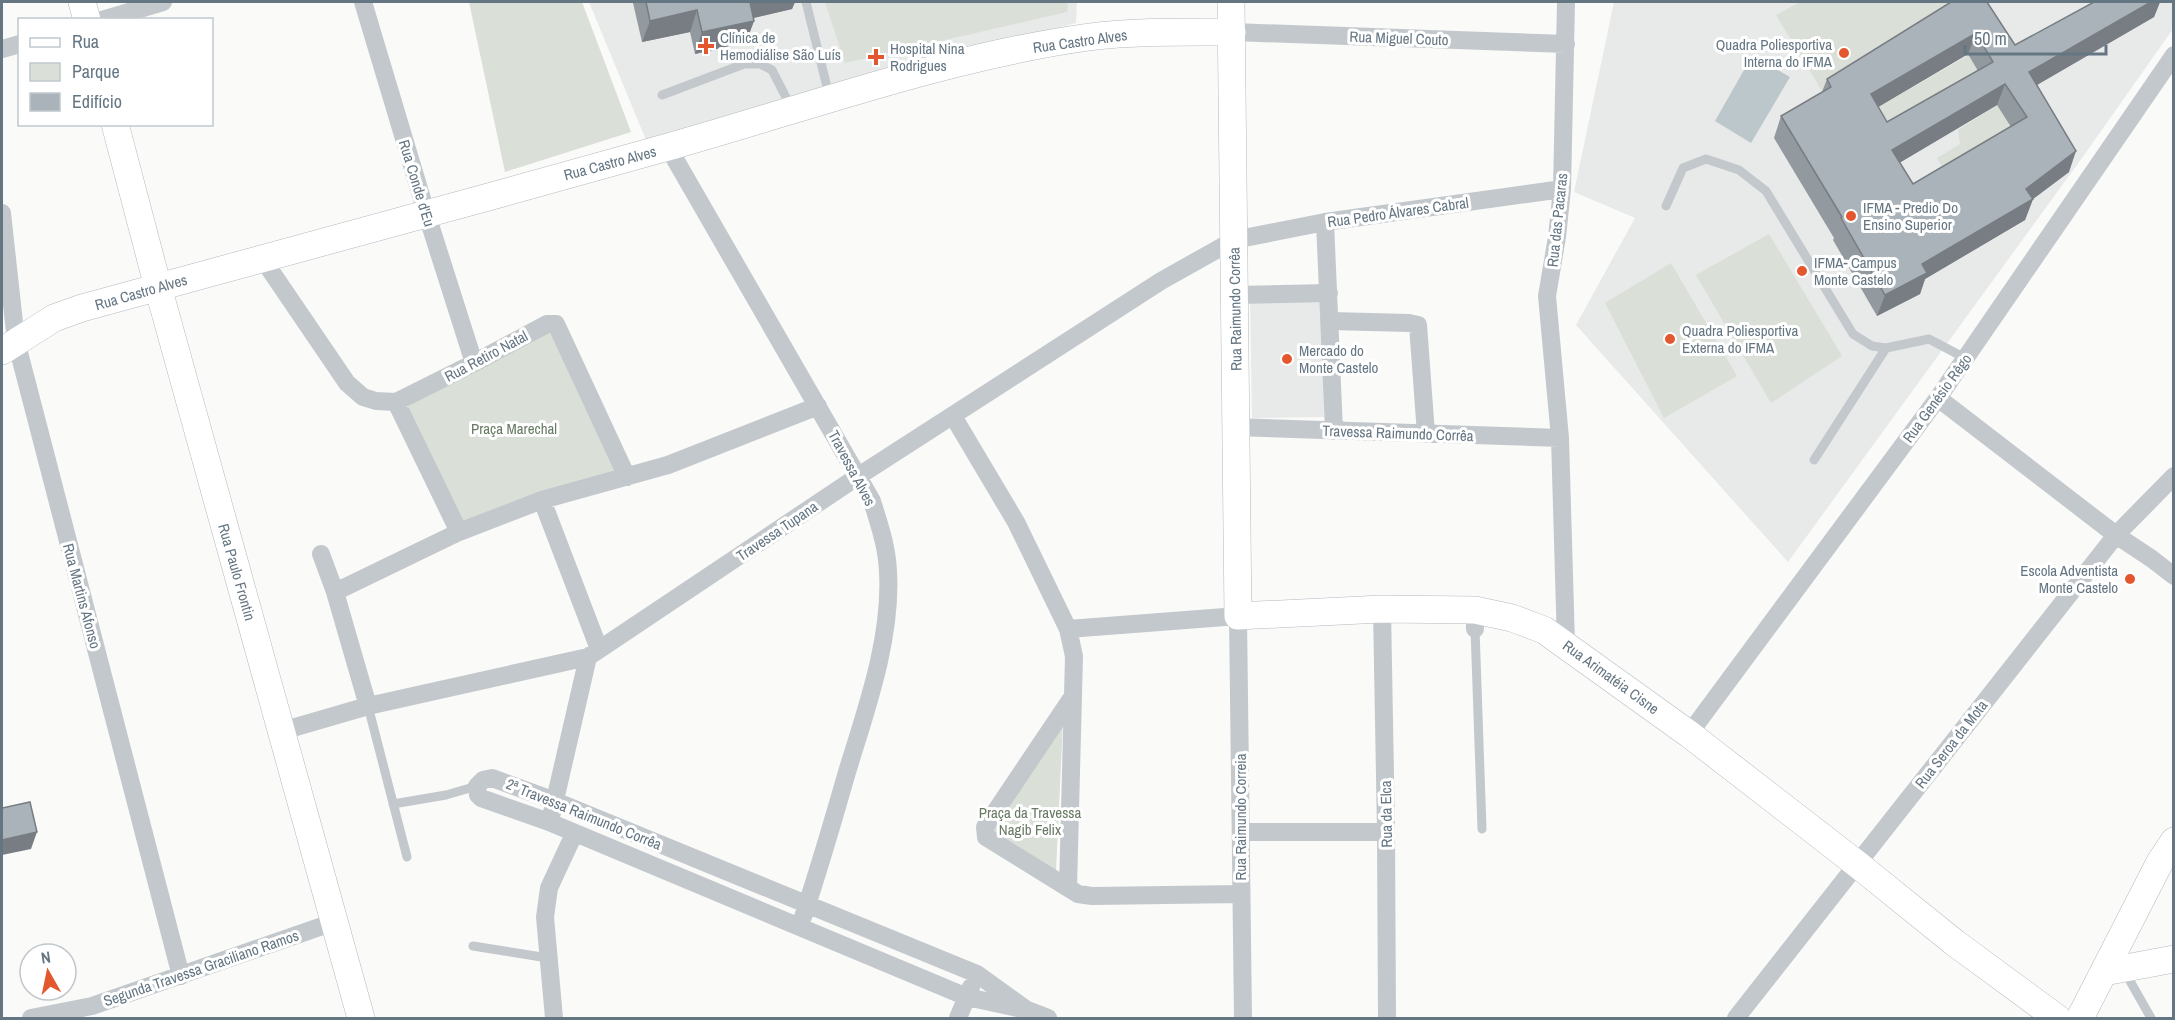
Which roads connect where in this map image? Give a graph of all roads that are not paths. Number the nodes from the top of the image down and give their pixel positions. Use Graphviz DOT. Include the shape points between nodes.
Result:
graph roads {
  1 [pos="82,2"];
  2 [pos="163,2"];
  3 [pos="363,2"];
  4 [pos="806,2"];
  5 [pos="1232,2"];
  6 [pos="1566,2"];
  7 [pos="86,18"];
  8 [pos="109,18"];
  9 [pos="1232,32"];
  10 [pos="1566,44"];
  11 [pos="18,45"];
  12 [pos="2,50"];
  13 [pos="2174,56"];
  14 [pos="662,95"];
  15 [pos="830,100"];
  16 [pos="794,111"];
  17 [pos="116,126"];
  18 [pos="668,147"];
  19 [pos="1562,189"];
  20 [pos="1666,206"];
  21 [pos="426,212"];
  22 [pos="2,213"];
  23 [pos="1325,222"];
  24 [pos="1234,240"];
  25 [pos="262,258"];
  26 [pos="158,287"];
  27 [pos="1329,293"];
  28 [pos="1235,294"];
  29 [pos="1330,321"];
  30 [pos="9,346"];
  31 [pos="1886,348"];
  32 [pos="1965,358"];
  33 [pos="474,363"];
  34 [pos="1938,398"];
  35 [pos="396,402"];
  36 [pos="818,406"];
  37 [pos="953,416"];
  38 [pos="1236,427"];
  39 [pos="1334,430"];
  40 [pos="1426,434"];
  41 [pos="1560,438"];
  42 [pos="1814,460"];
  43 [pos="2174,476"];
  44 [pos="627,477"];
  45 [pos="857,477"];
  46 [pos="542,500"];
  47 [pos="459,532"];
  48 [pos="2116,535"];
  49 [pos="321,554"];
  50 [pos="2174,576"];
  51 [pos="335,592"];
  52 [pos="1382,609"];
  53 [pos="1238,616"];
  54 [pos="1475,620"];
  55 [pos="1068,629"];
  56 [pos="1566,644"];
  57 [pos="593,653"];
  58 [pos="1072,696"];
  59 [pos="368,706"];
  60 [pos="282,731"];
  61 [pos="1689,734"];
  62 [pos="477,786"];
  63 [pos="555,801"];
  64 [pos="393,804"];
  65 [pos="549,822"];
  66 [pos="1482,829"];
  67 [pos="1241,832"];
  68 [pos="1386,832"];
  69 [pos="574,834"];
  70 [pos="2174,842"];
  71 [pos="407,857"];
  72 [pos="1857,864"];
  73 [pos="1068,888"];
  74 [pos="1241,894"];
  75 [pos="807,905"];
  76 [pos="334,922"];
  77 [pos="800,927"];
  78 [pos="473,946"];
  79 [pos="548,958"];
  80 [pos="2174,959"];
  81 [pos="2115,970"];
  82 [pos="977,974"];
  83 [pos="181,976"];
  84 [pos="967,997"];
  85 [pos="1027,1010"];
  86 [pos="93,1012"];
  87 [pos="31,1018"];
  88 [pos="361,1018"];
  89 [pos="554,1018"];
  90 [pos="958,1018"];
  91 [pos="1048,1018"];
  92 [pos="1242,1018"];
  93 [pos="1387,1018"];
  94 [pos="1736,1018"];
  95 [pos="2057,1018"];
  96 [pos="2080,1018"];
  97 [pos="2151,1018"];
  1 -- 7 [label="street"];
  2 -- 8 [label="street"];
  3 -- 21 [label="street, Rua Conde d'Eu"];
  4 -- 15 [label="lane"];
  5 -- 9 [label="street, Rua Raimundo Corrêa"];
  6 -- 10 [label="street, Rua das Pacaras"];
  9 -- 10 [label="street, Rua Miguel Couto"];
  9 -- 15 [label="street, Rua Castro Alves" via="1091,37 1011,51"];
  9 -- 24 [label="street, Rua Raimundo Corrêa"];
  10 -- 19 [label="street, Rua das Pacaras"];
  11 -- 12 [label="street"];
  13 -- 32 [label="street, Rua Genésio Rêgo"];
  14 -- 16 [label="lane" via="744,64 760,64 772,70"];
  15 -- 16 [label="street, Rua Castro Alves"];
  16 -- 18 [label="street, Rua Castro Alves"];
  17 -- 26 [label="street, Rua Paulo Frontin"];
  18 -- 21 [label="street, Rua Castro Alves"];
  18 -- 36 [label="street, Travessa Alves"];
  19 -- 23 [label="street, Rua Pedro Álvares Cabral"];
  19 -- 41 [label="street, Rua das Pacaras" via="1547,296"];
  20 -- 31 [label="lane" via="1683,168 1706,159 1739,170 1766,191 1853,334 1872,346"];
  21 -- 25 [label="street, Rua Castro Alves"];
  21 -- 33 [label="street, Rua Conde d'Eu"];
  22 -- 30 [label="street, Rua Martins Afonso"];
  23 -- 24 [label="street, Rua Pedro Álvares Cabral"];
  23 -- 27 [label="street"];
  24 -- 28 [label="street, Rua Raimundo Corrêa"];
  24 -- 37 [label="street, Travessa Tupana" via="1161,281"];
  25 -- 26 [label="street, Rua Castro Alves"];
  25 -- 35 [label="street" via="347,383 363,397"];
  26 -- 30 [label="street, Rua Castro Alves" via="54,318"];
  26 -- 60 [label="street, Rua Paulo Frontin"];
  27 -- 28 [label="street"];
  27 -- 29 [label="street"];
  28 -- 38 [label="street, Rua Raimundo Corrêa"];
  29 -- 39 [label="street"];
  29 -- 40 [label="street" via="1419,325"];
  30 -- 83 [label="street, Rua Martins Afonso"];
  31 -- 32 [label="lane" via="1929,339"];
  31 -- 42 [label="lane"];
  32 -- 34 [label="street, Rua Genésio Rêgo"];
  33 -- 35 [label="street, Rua Retiro Natal"];
  33 -- 44 [label="street, Rua Retiro Natal" via="547,324 556,324"];
  34 -- 48 [label="street"];
  34 -- 61 [label="street, Rua Genésio Rêgo"];
  35 -- 47 [label="street"];
  36 -- 44 [label="street" via="694,456"];
  36 -- 45 [label="street, Travessa Alves"];
  37 -- 45 [label="street, Travessa Tupana"];
  37 -- 55 [label="street" via="1016,522"];
  38 -- 39 [label="street, Travessa Raimundo Corrêa"];
  38 -- 53 [label="street, Rua Raimundo Corrêa"];
  39 -- 40 [label="street, Travessa Raimundo Corrêa"];
  40 -- 41 [label="street, Travessa Raimundo Corrêa"];
  41 -- 56 [label="street, Rua das Pacaras"];
  43 -- 48 [label="street, Rua Seroa da Mota"];
  44 -- 46 [label="street"];
  45 -- 57 [label="street, Travessa Tupana"];
  45 -- 75 [label="street, Travessa Alves" via="872,501 885,541 888,606 881,650 858,736"];
  46 -- 47 [label="street"];
  46 -- 57 [label="street"];
  47 -- 51 [label="street"];
  48 -- 50 [label="street"];
  48 -- 72 [label="street, Rua Seroa da Mota"];
  49 -- 51 [label="street"];
  51 -- 59 [label="street"];
  52 -- 53 [label="street, Rua Arimatéia Cisne"];
  52 -- 54 [label="street, Rua Arimatéia Cisne"];
  52 -- 68 [label="street, Rua da Elca"];
  53 -- 55 [label="street, Rua Arimatéia Cisne"];
  53 -- 67 [label="street, Rua Raimundo Correia"];
  54 -- 56 [label="street, Rua Arimatéia Cisne" via="1523,622"];
  54 -- 66 [label="lane"];
  55 -- 58 [label="street" via="1074,656"];
  56 -- 61 [label="street, Rua Arimatéia Cisne"];
  57 -- 59 [label="street, Travessa Tupana"];
  57 -- 63 [label="street"];
  58 -- 73 [label="street"];
  58 -- 73 [label="street" via="984,832 995,843"];
  59 -- 60 [label="street, Travessa Tupana"];
  59 -- 64 [label="lane"];
  60 -- 76 [label="street, Rua Paulo Frontin"];
  61 -- 72 [label="street, Rua Arimatéia Cisne"];
  62 -- 63 [label="street, 2ª Travessa Raimundo Corrêa" via="492,778"];
  62 -- 64 [label="lane"];
  62 -- 65 [label="street, 2ª Travessa Raimundo Corrêa" via="481,798"];
  63 -- 65 [label="street"];
  63 -- 75 [label="street, 2ª Travessa Raimundo Corrêa"];
  64 -- 71 [label="lane"];
  65 -- 69 [label="street, 2ª Travessa Raimundo Corrêa"];
  67 -- 68 [label="street"];
  67 -- 74 [label="street, Rua Raimundo Correia"];
  68 -- 93 [label="street, Rua da Elca"];
  69 -- 77 [label="street, 2ª Travessa Raimundo Corrêa"];
  69 -- 79 [label="street" via="549,888 545,917"];
  70 -- 81 [label="street" via="2160,862"];
  72 -- 94 [label="street, Rua Seroa da Mota"];
  72 -- 95 [label="street, Rua Arimatéia Cisne"];
  73 -- 74 [label="street" via="1092,896"];
  74 -- 92 [label="street, Rua Raimundo Correia"];
  75 -- 77 [label="street, Travessa Alves"];
  75 -- 82 [label="street, 2ª Travessa Raimundo Corrêa"];
  76 -- 83 [label="street, Segunda Travessa Graciliano Ramos"];
  76 -- 88 [label="street, Rua Paulo Frontin"];
  77 -- 84 [label="street, 2ª Travessa Raimundo Corrêa"];
  78 -- 79 [label="lane"];
  79 -- 89 [label="street"];
  80 -- 81 [label="street"];
  81 -- 96 [label="street"];
  81 -- 97 [label="lane" via="2130,981"];
  82 -- 84 [label="street"];
  82 -- 85 [label="street, 2ª Travessa Raimundo Corrêa"];
  83 -- 86 [label="street, Segunda Travessa Graciliano Ramos"];
  84 -- 85 [label="street, 2ª Travessa Raimundo Corrêa"];
  84 -- 90 [label="street"];
  85 -- 91 [label="street"];
  86 -- 87 [label="street, Segunda Travessa Graciliano Ramos"];
}
